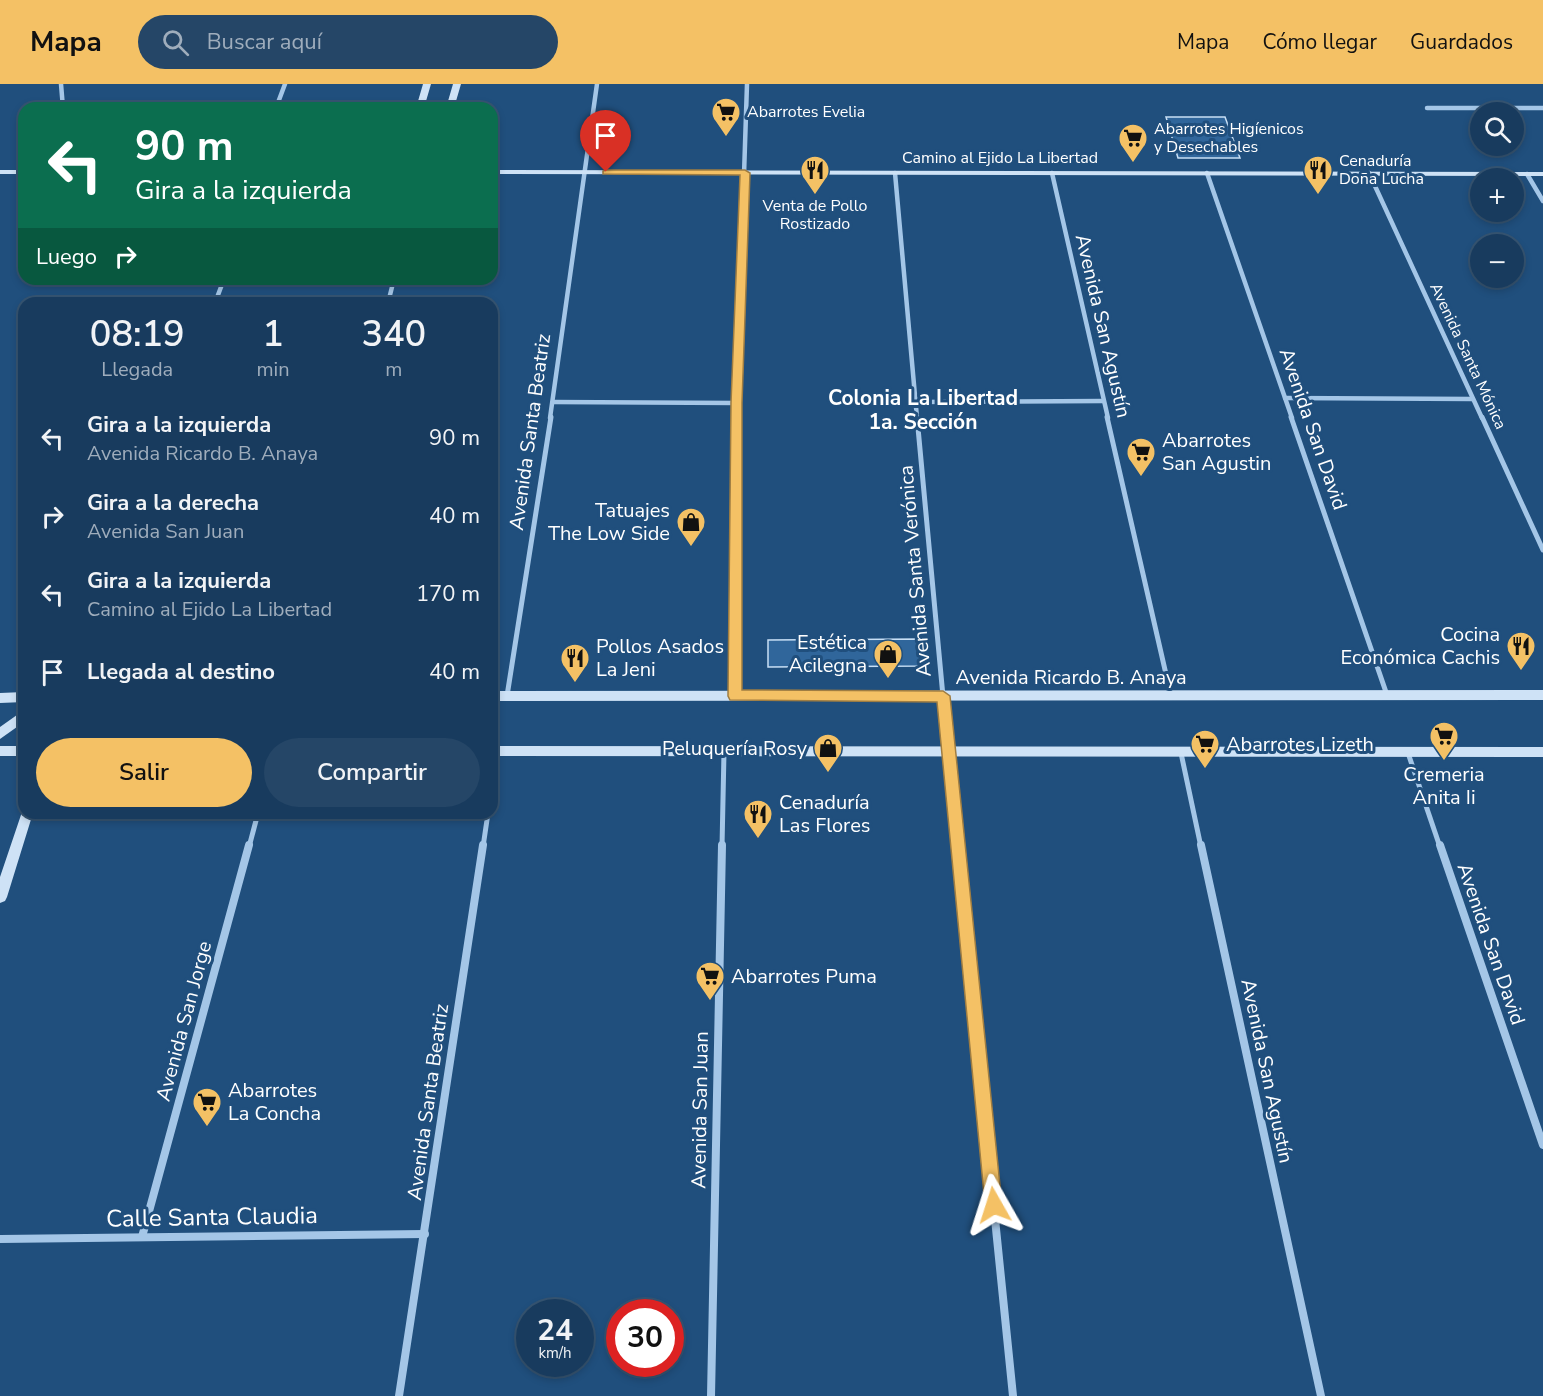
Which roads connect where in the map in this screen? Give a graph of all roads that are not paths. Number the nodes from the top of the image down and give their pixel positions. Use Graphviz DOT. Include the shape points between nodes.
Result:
graph roads {
  1 [pos="61,84"];
  2 [pos="285,84"];
  3 [pos="427,84"];
  4 [pos="457,84"];
  5 [pos="597,84"];
  6 [pos="747,84"];
  7 [pos="62,102"];
  8 [pos="278,102"];
  9 [pos="422,102"];
  10 [pos="452,102"];
  11 [pos="1427,108"];
  12 [pos="1543,108"];
  13 [pos="0,171"];
  14 [pos="18,172"];
  15 [pos="498,172"];
  16 [pos="583,172"];
  17 [pos="745,173"];
  18 [pos="895,173"];
  19 [pos="1052,173"];
  20 [pos="1207,173"];
  21 [pos="1369,173"];
  22 [pos="1527,174"];
  23 [pos="1543,174"];
  24 [pos="1543,201"];
  25 [pos="1285,398"];
  26 [pos="1473,399"];
  27 [pos="1104,401"];
  28 [pos="553,402"];
  29 [pos="916,402"];
  30 [pos="736,403"];
  31 [pos="1543,550"];
  32 [pos="1543,694"];
  33 [pos="1387,695"];
  34 [pos="498,696"];
  35 [pos="507,696"];
  36 [pos="735,696"];
  37 [pos="943,696"];
  38 [pos="1171,696"];
  39 [pos="18,697"];
  40 [pos="0,698"];
  41 [pos="18,720"];
  42 [pos="0,734"];
  43 [pos="0,751"];
  44 [pos="18,751"];
  45 [pos="498,752"];
  46 [pos="724,752"];
  47 [pos="1543,752"];
  48 [pos="948,753"];
  49 [pos="1181,753"];
  50 [pos="1408,753"];
  51 [pos="25,819"];
  52 [pos="256,819"];
  53 [pos="487,819"];
  54 [pos="0,897"];
  55 [pos="1543,1145"];
  56 [pos="425,1234"];
  57 [pos="142,1237"];
  58 [pos="0,1239"];
  59 [pos="399,1396"];
  60 [pos="711,1396"];
  61 [pos="1013,1396"];
  62 [pos="1321,1396"];
  1 -- 7 [label="street"];
  2 -- 8 [label="street"];
  3 -- 9 [label="street"];
  4 -- 10 [label="street"];
  5 -- 16 [label="street, Avenida Santa Beatriz"];
  6 -- 17 [label="street"];
  11 -- 12 [label="street"];
  13 -- 14 [label="street"];
  15 -- 16 [label="street, Camino al Ejido La Libertad"];
  16 -- 17 [label="street, Camino al Ejido La Libertad"];
  16 -- 28 [label="street, Avenida Santa Beatriz"];
  17 -- 18 [label="street, Camino al Ejido La Libertad"];
  17 -- 30 [label="street"];
  18 -- 19 [label="street, Camino al Ejido La Libertad"];
  18 -- 29 [label="street, Avenida Santa Verónica"];
  19 -- 20 [label="street, Camino al Ejido La Libertad"];
  19 -- 27 [label="street, Avenida San Agustín"];
  20 -- 21 [label="street, Camino al Ejido La Libertad"];
  20 -- 25 [label="street, Avenida San David"];
  21 -- 22 [label="street, Camino al Ejido La Libertad"];
  21 -- 26 [label="street, Avenida Santa Mónica"];
  22 -- 23 [label="street, Camino al Ejido La Libertad"];
  22 -- 24 [label="street"];
  25 -- 26 [label="street"];
  25 -- 33 [label="street, Avenida San David"];
  26 -- 31 [label="street, Avenida Santa Mónica"];
  27 -- 29 [label="street"];
  27 -- 38 [label="street, Avenida San Agustín"];
  28 -- 30 [label="street"];
  28 -- 35 [label="street, Avenida Santa Beatriz"];
  29 -- 37 [label="street, Avenida Santa Verónica"];
  30 -- 36 [label="street"];
  32 -- 33 [label="street, Avenida Ricardo B. Anaya"];
  33 -- 38 [label="street, Avenida Ricardo B. Anaya"];
  34 -- 35 [label="street, Avenida Ricardo B. Anaya"];
  35 -- 36 [label="street, Avenida Ricardo B. Anaya"];
  36 -- 37 [label="street, Avenida Ricardo B. Anaya"];
  37 -- 38 [label="street, Avenida Ricardo B. Anaya"];
  37 -- 48 [label="street, Avenida Santa Verónica"];
  39 -- 40 [label="street"];
  41 -- 42 [label="street"];
  43 -- 44 [label="street"];
  45 -- 46 [label="street"];
  46 -- 48 [label="street"];
  46 -- 60 [label="street, Avenida San Juan"];
  47 -- 50 [label="street"];
  48 -- 49 [label="street"];
  48 -- 61 [label="street, Avenida Santa Verónica"];
  49 -- 50 [label="street"];
  49 -- 62 [label="street, Avenida San Agustín"];
  50 -- 55 [label="street, Avenida San David"];
  51 -- 54 [label="street"];
  52 -- 57 [label="street, Avenida San Jorge"];
  53 -- 56 [label="street, Avenida Santa Beatriz"];
  56 -- 57 [label="street, Calle Santa Claudia"];
  56 -- 59 [label="street, Avenida Santa Beatriz"];
  57 -- 58 [label="street, Calle Santa Claudia"];
}
